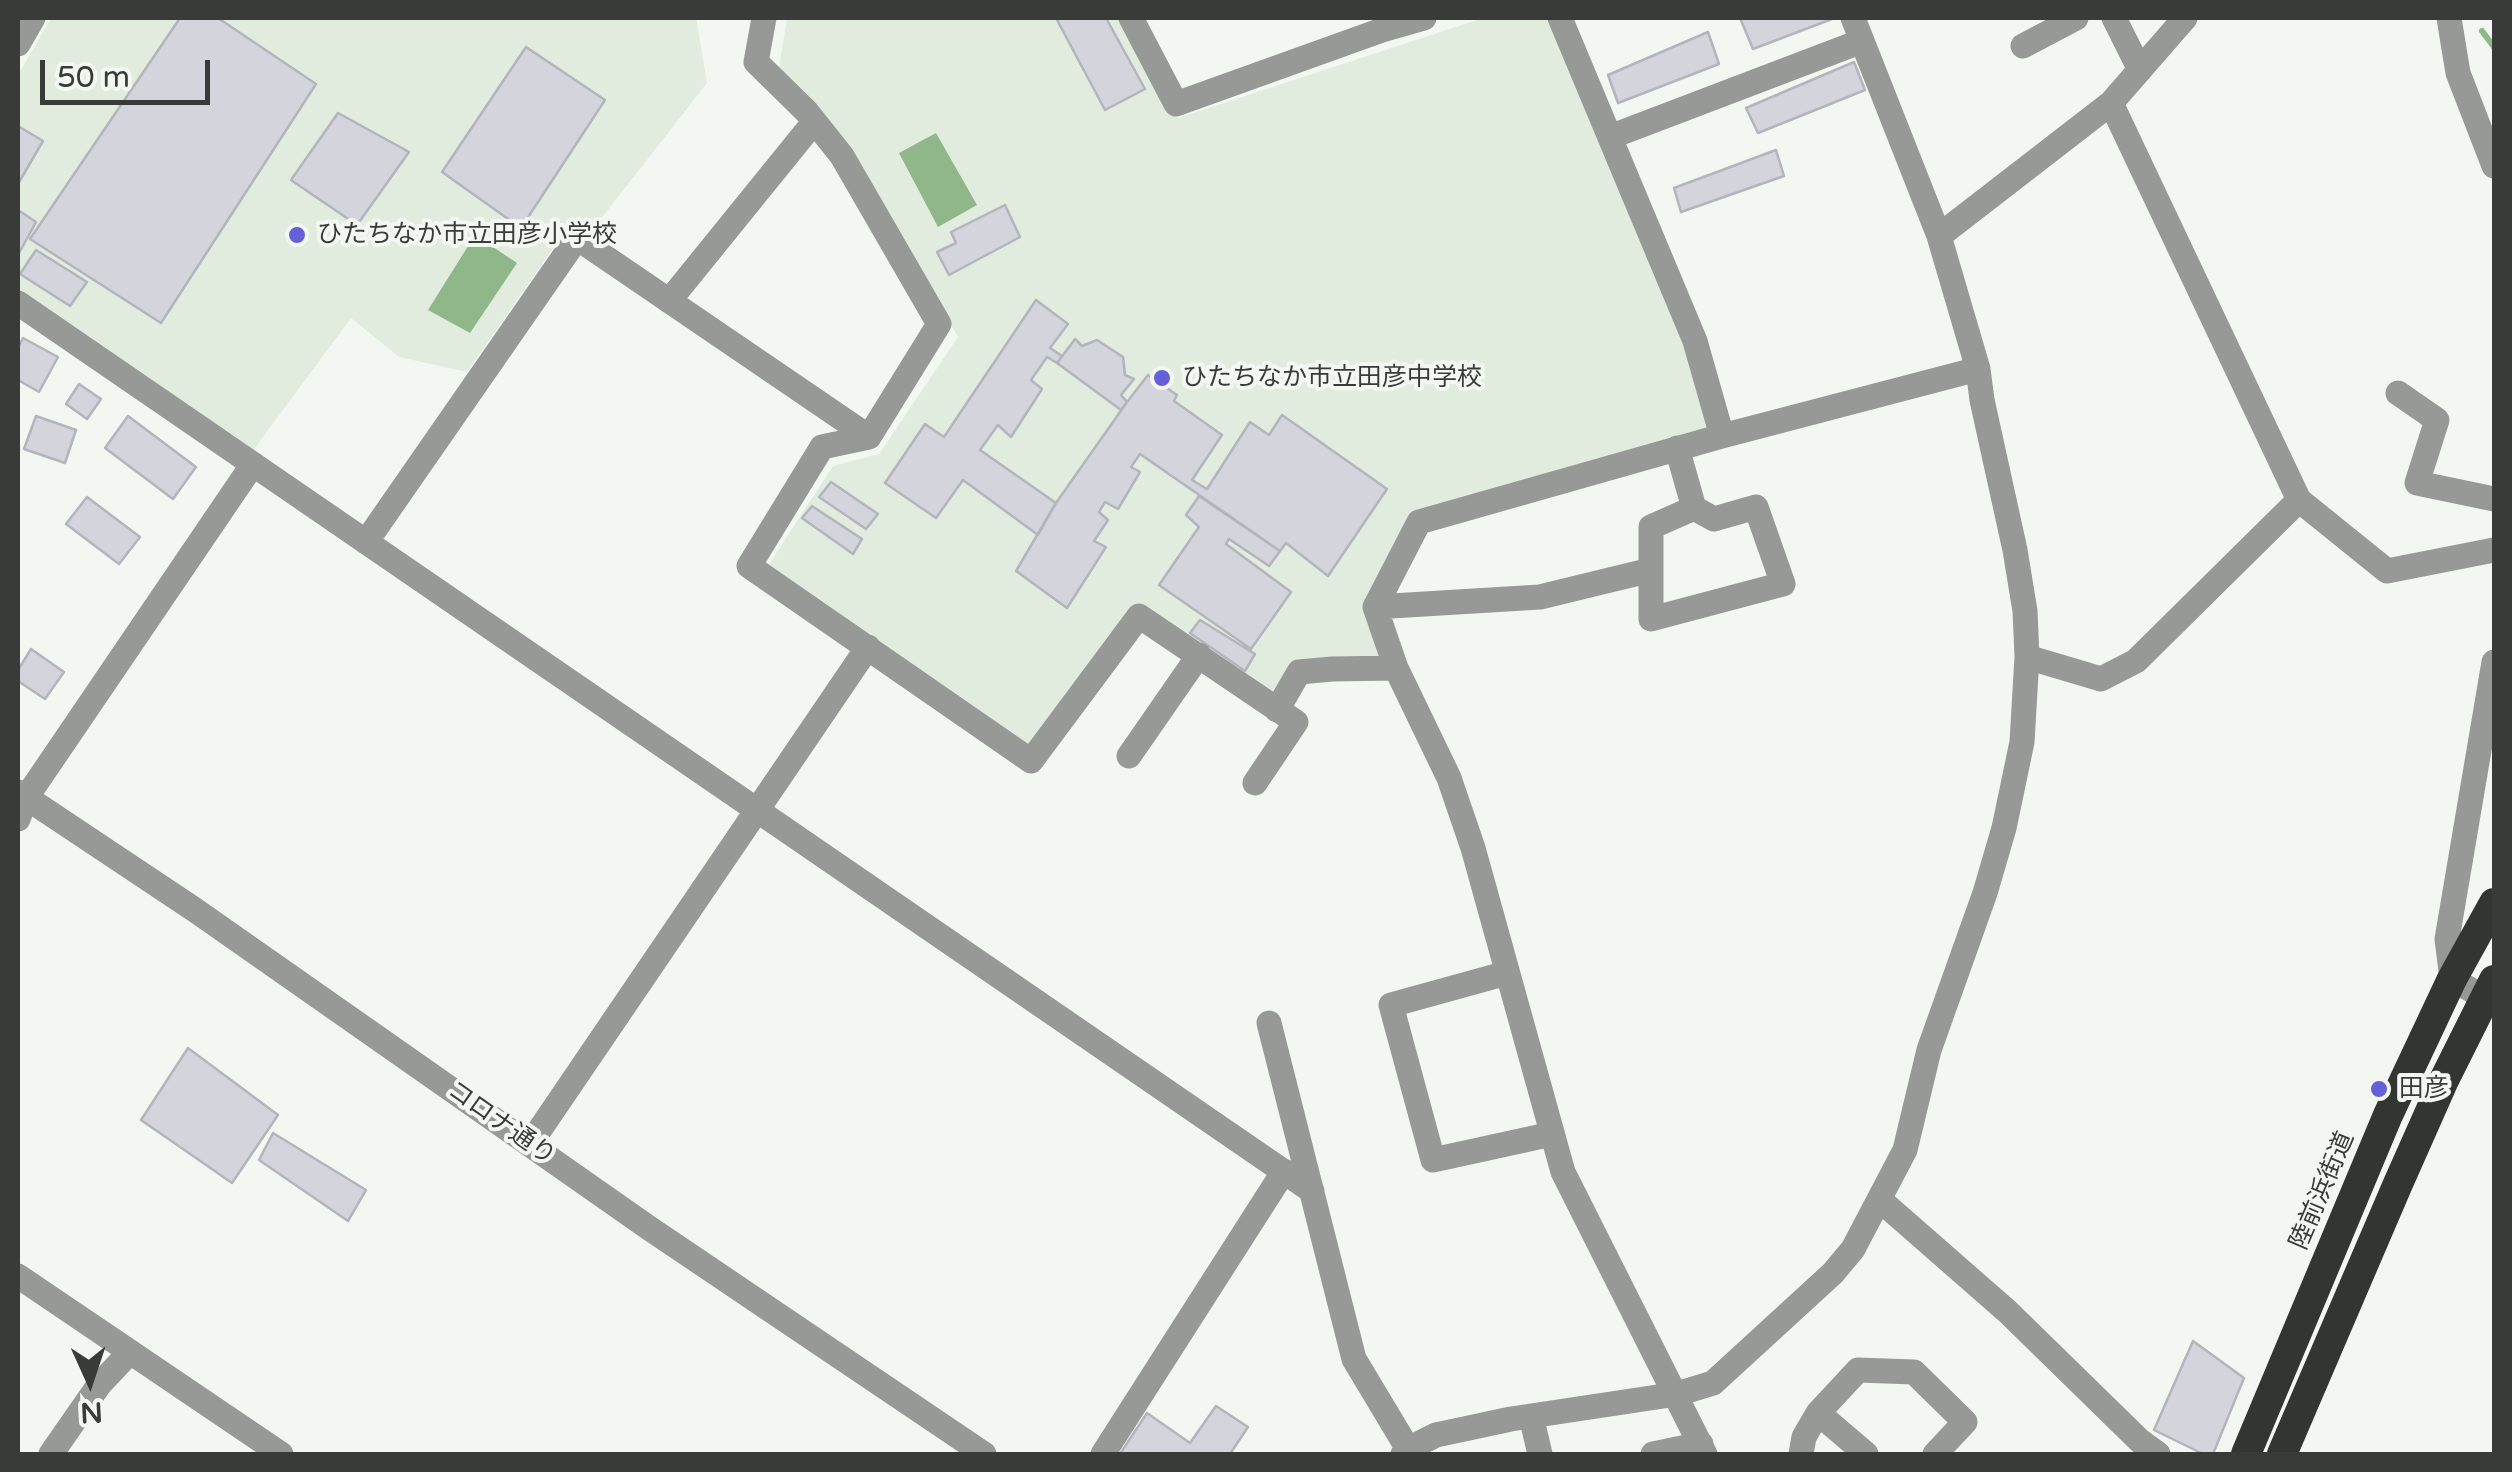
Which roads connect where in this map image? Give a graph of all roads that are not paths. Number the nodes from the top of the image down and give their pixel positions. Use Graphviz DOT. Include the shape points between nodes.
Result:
graph roads {
  1 [pos="33,18"];
  2 [pos="764,18"];
  3 [pos="1131,18"];
  4 [pos="1424,18"];
  5 [pos="1560,18"];
  6 [pos="2076,18"];
  7 [pos="2114,18"];
  8 [pos="2185,18"];
  9 [pos="2449,18"];
  10 [pos="1858,29"];
  11 [pos="18,44"];
  12 [pos="2024,46"];
  13 [pos="2140,70"];
  14 [pos="2111,104"];
  15 [pos="814,122"];
  16 [pos="1610,137"];
  17 [pos="2494,166"];
  18 [pos="1939,236"];
  19 [pos="669,301"];
  20 [pos="18,304"];
  21 [pos="1978,369"];
  22 [pos="2398,393"];
  23 [pos="1722,436"];
  24 [pos="869,438"];
  25 [pos="1677,448"];
  26 [pos="252,464"];
  27 [pos="2494,499"];
  28 [pos="2299,500"];
  29 [pos="1694,508"];
  30 [pos="366,542"];
  31 [pos="2494,550"];
  32 [pos="1651,570"];
  33 [pos="1375,607"];
  34 [pos="868,647"];
  35 [pos="1198,655"];
  36 [pos="2027,657"];
  37 [pos="2494,662"];
  38 [pos="1396,668"];
  39 [pos="1277,710"];
  40 [pos="1129,756"];
  41 [pos="1256,783"];
  42 [pos="20,803"];
  43 [pos="757,810"];
  44 [pos="2494,903"];
  45 [pos="1507,973"];
  46 [pos="2452,980"];
  47 [pos="2490,989"];
  48 [pos="1269,1022"];
  49 [pos="1552,1134"];
  50 [pos="530,1144"];
  51 [pos="1284,1171"];
  52 [pos="1312,1191"];
  53 [pos="1880,1200"];
  54 [pos="18,1276"];
  55 [pos="130,1352"];
  56 [pos="1677,1394"];
  57 [pos="1818,1413"];
  58 [pos="1532,1416"];
  59 [pos="1703,1450"];
  60 [pos="1406,1452"];
  61 [pos="52,1454"];
  62 [pos="281,1454"];
  63 [pos="984,1454"];
  64 [pos="1103,1454"];
  65 [pos="1540,1454"];
  66 [pos="1653,1454"];
  67 [pos="1801,1454"];
  68 [pos="1866,1454"];
  69 [pos="1935,1454"];
  70 [pos="2158,1454"];
  71 [pos="2246,1454"];
  72 [pos="2282,1454"];
  1 -- 11 [label="street"];
  2 -- 15 [label="street" via="756,62"];
  3 -- 4 [label="street" via="1176,104"];
  5 -- 16 [label="street"];
  6 -- 12 [label="street"];
  7 -- 13 [label="street"];
  8 -- 13 [label="street"];
  9 -- 17 [label="street" via="2458,73"];
  10 -- 16 [label="street"];
  10 -- 18 [label="street"];
  13 -- 14 [label="street"];
  14 -- 18 [label="street"];
  14 -- 28 [label="street"];
  15 -- 19 [label="street"];
  15 -- 24 [label="street" via="842,156 939,324"];
  16 -- 23 [label="street" via="1695,341"];
  18 -- 21 [label="street"];
  19 -- 24 [label="street"];
  19 -- 30 [label="street" via="577,238"];
  20 -- 26 [label="street"];
  21 -- 23 [label="street"];
  21 -- 36 [label="street" via="2015,550"];
  22 -- 27 [label="street" via="2437,420 2416,484"];
  23 -- 25 [label="street"];
  24 -- 34 [label="street" via="822,447 749,566"];
  25 -- 29 [label="street"];
  25 -- 33 [label="street" via="1419,522"];
  26 -- 30 [label="street"];
  26 -- 42 [label="street"];
  28 -- 31 [label="street" via="2387,571"];
  28 -- 36 [label="street" via="2136,661 2101,678"];
  29 -- 32 [label="street" via="1652,527"];
  29 -- 32 [label="street" via="1714,519 1756,507 1783,584 1652,620"];
  30 -- 43 [label="street"];
  32 -- 33 [label="street" via="1540,597"];
  33 -- 38 [label="street"];
  34 -- 35 [label="street" via="1031,761 1139,616"];
  34 -- 43 [label="street"];
  35 -- 39 [label="street"];
  35 -- 40 [label="street"];
  36 -- 53 [label="street" via="2022,742 2004,828 1929,1050 1905,1150"];
  37 -- 46 [label="street" via="2446,940"];
  38 -- 39 [label="street" via="1299,672"];
  38 -- 45 [label="street" via="1449,778"];
  39 -- 41 [label="street" via="1296,722"];
  42 -- 50 [label="street, コロナ通り" via="195,910"];
  43 -- 50 [label="street"];
  43 -- 51 [label="street"];
  44 -- 46 [label="highway, 陸前浜街道"];
  45 -- 49 [label="street"];
  45 -- 49 [label="street" via="1391,1005 1433,1160"];
  46 -- 47 [label="street"];
  46 -- 71 [label="highway, 陸前浜街道"];
  47 -- 72 [label="highway" via="2396,1186"];
  48 -- 52 [label="street"];
  49 -- 56 [label="street" via="1563,1172"];
  50 -- 63 [label="street, コロナ通り"];
  51 -- 52 [label="street"];
  51 -- 64 [label="street"];
  52 -- 60 [label="street" via="1354,1359"];
  53 -- 56 [label="street" via="1833,1273 1713,1383"];
  53 -- 70 [label="street"];
  54 -- 55 [label="street"];
  55 -- 61 [label="street"];
  55 -- 62 [label="street"];
  56 -- 58 [label="street"];
  56 -- 59 [label="street"];
  57 -- 67 [label="street"];
  57 -- 68 [label="street"];
  57 -- 69 [label="street" via="1858,1370 1914,1372 1965,1422"];
  58 -- 60 [label="street" via="1436,1436"];
  58 -- 65 [label="street"];
  59 -- 66 [label="street"];
}
